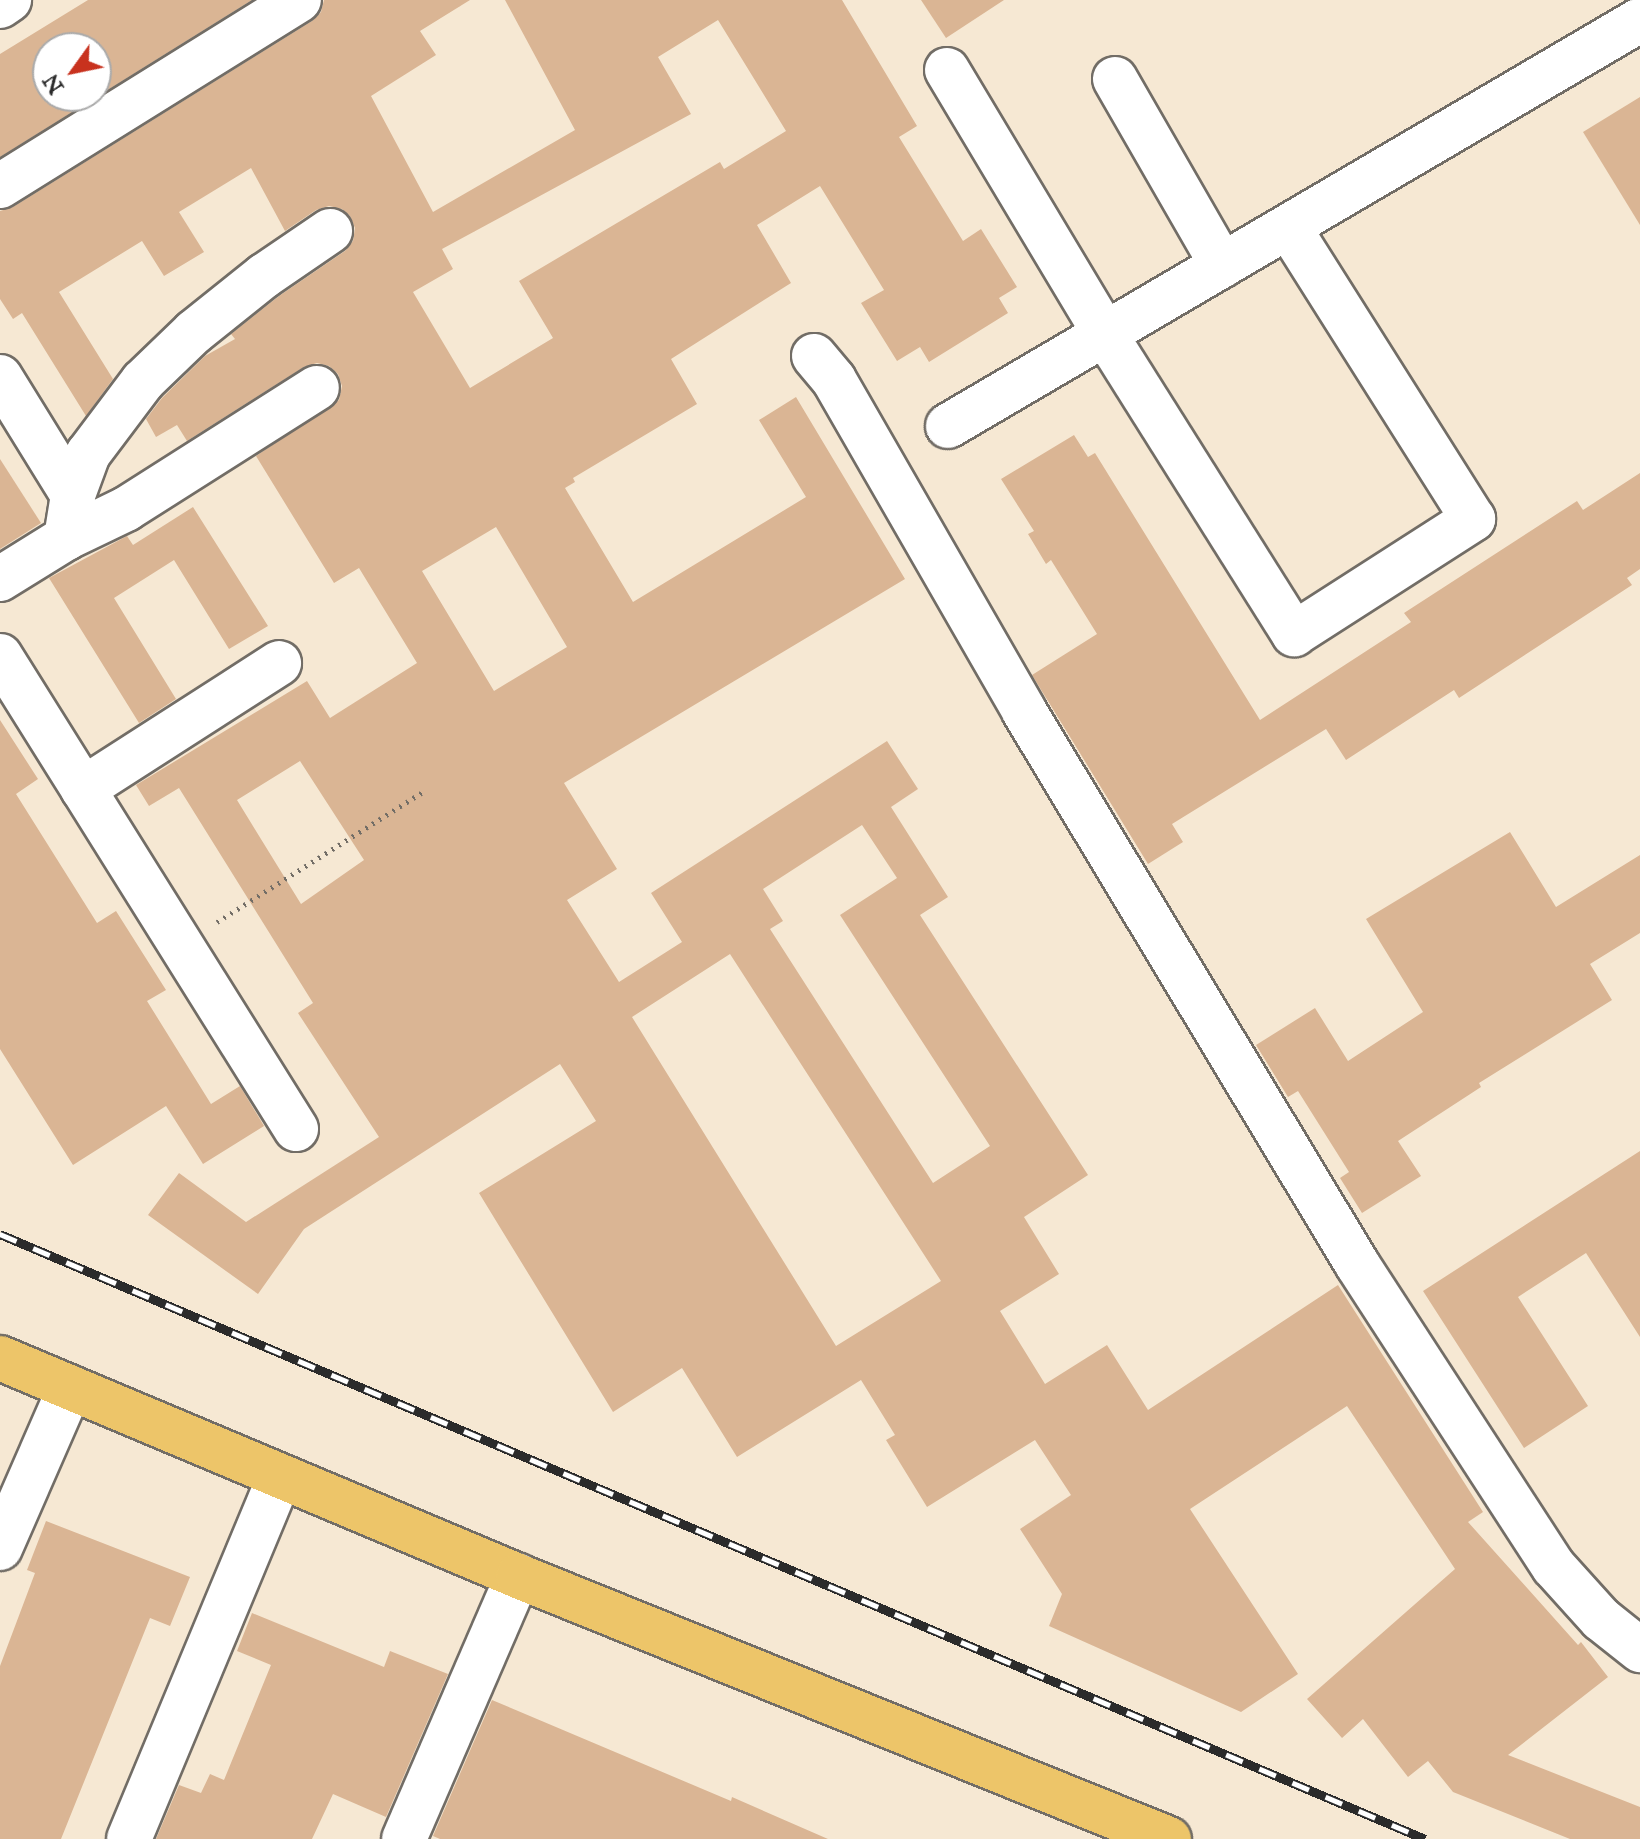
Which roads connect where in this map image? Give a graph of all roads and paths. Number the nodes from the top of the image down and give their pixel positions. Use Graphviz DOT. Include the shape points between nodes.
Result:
graph roads {
  1 [pos="9,0"];
  2 [pos="299,0"];
  3 [pos="0,6"];
  4 [pos="1640,20"];
  5 [pos="947,70"];
  6 [pos="1115,79"];
  7 [pos="0,186"];
  8 [pos="1289,228"];
  9 [pos="330,231"];
  10 [pos="1222,265"];
  11 [pos="1105,334"];
  12 [pos="814,356"];
  13 [pos="0,377"];
  14 [pos="317,388"];
  15 [pos="948,426"];
  16 [pos="73,495"];
  17 [pos="66,538"];
  18 [pos="0,579"];
  19 [pos="0,656"];
  20 [pos="279,663"];
  21 [pos="83,789"];
  22 [pos="423,792"];
  23 [pos="180,945"];
  24 [pos="296,1129"];
  25 [pos="0,1358"];
  26 [pos="70,1388"];
  27 [pos="280,1477"];
  28 [pos="0,1548"];
  29 [pos="518,1576"];
  30 [pos="1640,1650"];
  31 [pos="129,1839"];
  32 [pos="404,1839"];
  33 [pos="1169,1839"];
  1 -- 3 [label="street"];
  2 -- 7 [label="street"];
  4 -- 8 [label="street"];
  5 -- 11 [label="street"];
  6 -- 10 [label="street"];
  8 -- 10 [label="street"];
  8 -- 11 [label="street" via="1473,519 1294,634"];
  9 -- 16 [label="street" via="194,332 143,381 88,454"];
  10 -- 11 [label="street"];
  11 -- 15 [label="street"];
  12 -- 30 [label="street" via="834,380 1024,711 1357,1264 1554,1567 1601,1619"];
  13 -- 16 [label="street"];
  14 -- 17 [label="street" via="126,509"];
  16 -- 17 [label="street"];
  17 -- 18 [label="street"];
  19 -- 21 [label="street"];
  20 -- 21 [label="street"];
  21 -- 23 [label="street"];
  22 -- 23 [label="path"];
  23 -- 24 [label="street"];
  25 -- 26 [label="main road"];
  26 -- 27 [label="main road"];
  26 -- 28 [label="street"];
  27 -- 29 [label="main road"];
  27 -- 31 [label="street"];
  29 -- 32 [label="street"];
  29 -- 33 [label="main road"];
}
